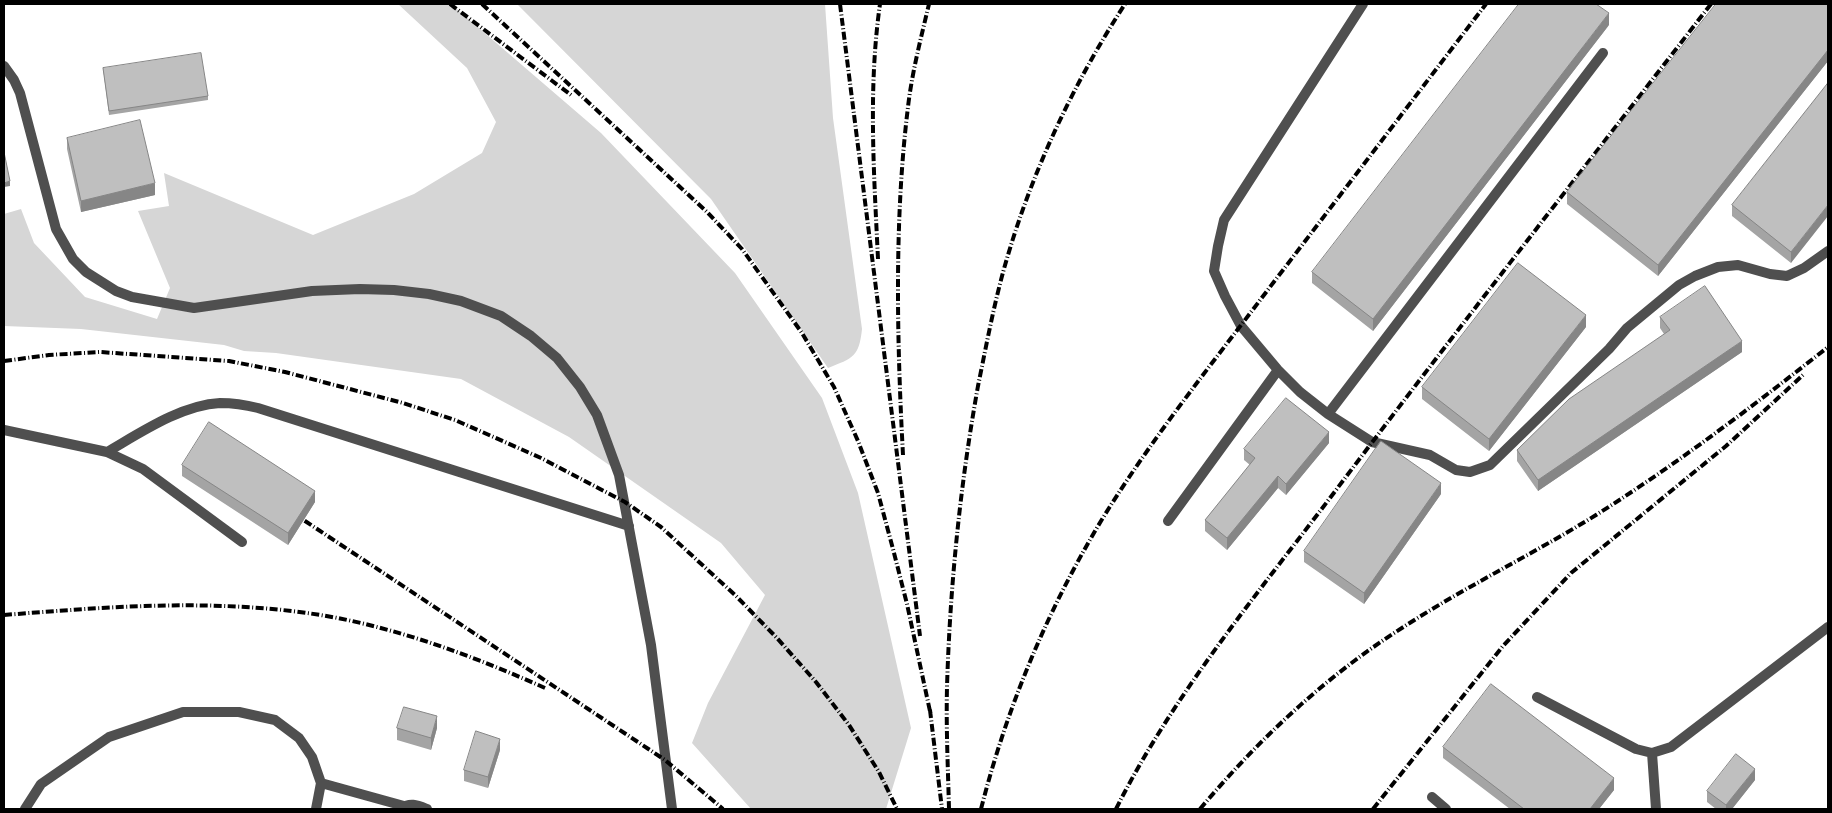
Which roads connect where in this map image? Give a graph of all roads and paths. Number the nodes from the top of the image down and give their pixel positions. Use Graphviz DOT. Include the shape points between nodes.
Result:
graph roads {
  1 [pos="1363,4"];
  2 [pos="1603,53"];
  3 [pos="4,66"];
  4 [pos="1828,251"];
  5 [pos="1278,370"];
  6 [pos="1328,414"];
  7 [pos="4,430"];
  8 [pos="107,452"];
  9 [pos="1168,521"];
  10 [pos="629,526"];
  11 [pos="242,542"];
  12 [pos="1828,627"];
  13 [pos="1537,697"];
  14 [pos="1652,753"];
  15 [pos="321,783"];
  16 [pos="1432,797"];
  17 [pos="402,808"];
  18 [pos="24,809"];
  19 [pos="316,809"];
  20 [pos="427,809"];
  21 [pos="672,809"];
  22 [pos="1446,809"];
  23 [pos="1656,809"];
  1 -- 5 [label="lane" via="1224,220 1214,271 1241,326"];
  2 -- 6 [label="lane"];
  3 -- 10 [label="lane" via="20,94 56,229 73,259 86,272 132,297 194,308 312,291 360,289 429,294 461,301 501,316 557,358 580,387 597,415 619,475"];
  4 -- 6 [label="lane" via="1787,276 1738,265 1718,267 1679,285 1627,328 1490,465 1470,472 1456,470 1430,455 1372,442"];
  5 -- 6 [label="lane"];
  5 -- 9 [label="lane"];
  7 -- 8 [label="lane"];
  8 -- 10 [label="lane" via="174,415 218,403 239,404"];
  8 -- 11 [label="lane" via="143,469"];
  10 -- 21 [label="lane" via="651,646"];
  12 -- 14 [label="lane" via="1672,747"];
  13 -- 14 [label="lane" via="1636,750"];
  14 -- 23 [label="lane"];
  15 -- 17 [label="lane"];
  15 -- 18 [label="lane" via="312,756 299,738 276,720 239,712 183,712 109,737 41,784"];
  15 -- 19 [label="lane"];
  16 -- 22 [label="lane"];
  17 -- 20 [label="lane" via="414,804"];
}
